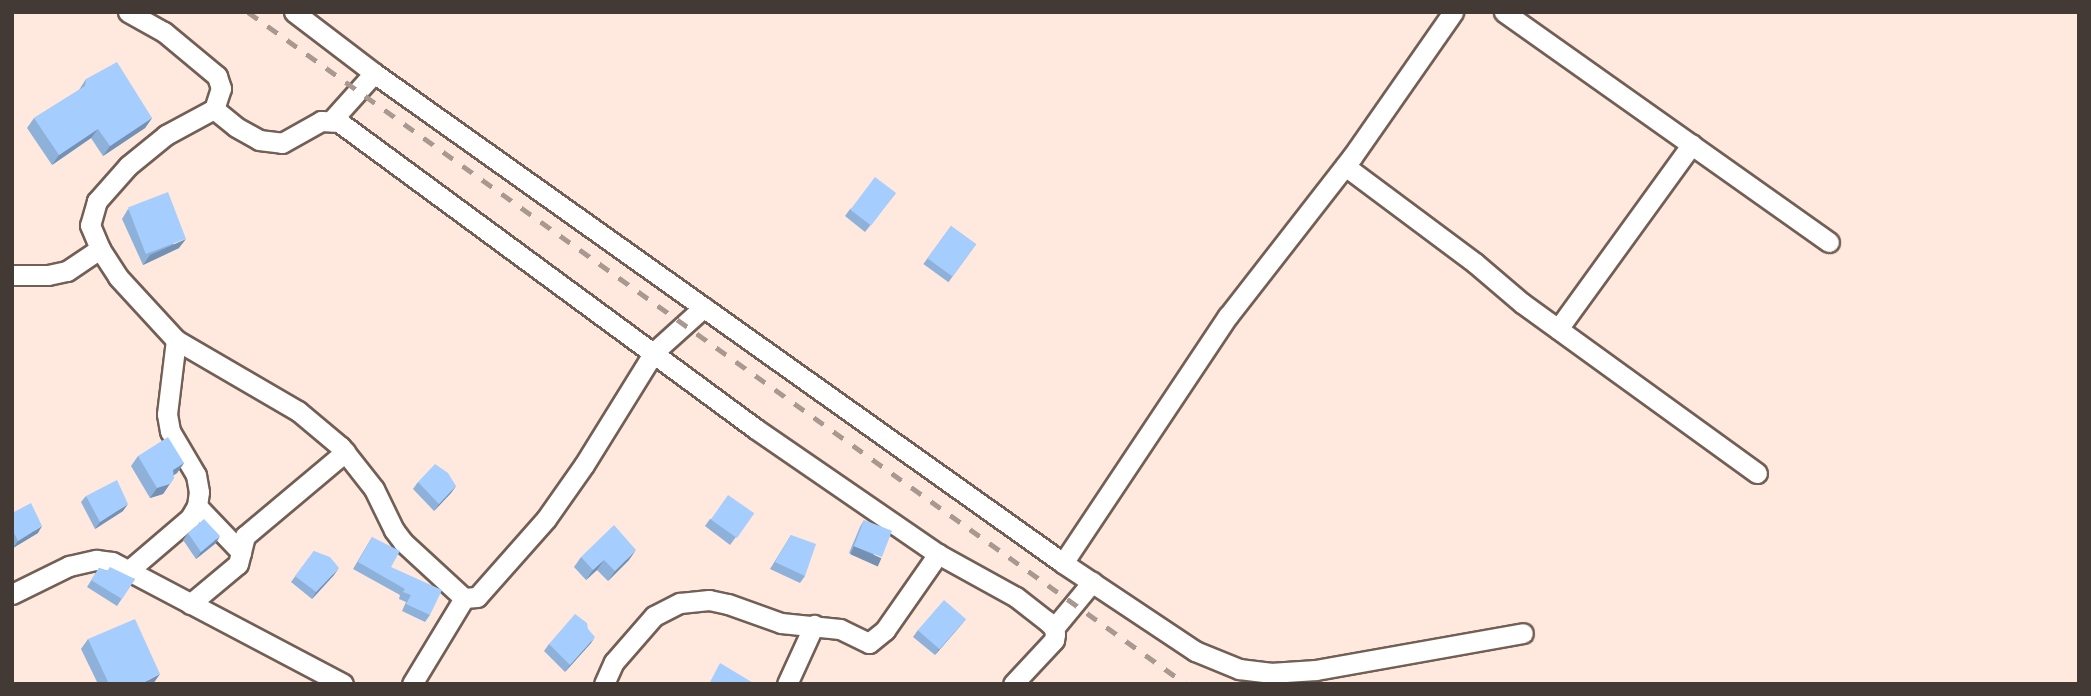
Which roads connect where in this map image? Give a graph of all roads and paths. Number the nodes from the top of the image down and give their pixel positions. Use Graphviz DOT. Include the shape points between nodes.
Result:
graph roads {
  1 [pos="128,12"];
  2 [pos="294,12"];
  3 [pos="1453,12"];
  4 [pos="1504,12"];
  5 [pos="374,73"];
  6 [pos="214,109"];
  7 [pos="331,121"];
  8 [pos="1692,144"];
  9 [pos="1345,166"];
  10 [pos="1829,242"];
  11 [pos="100,249"];
  12 [pos="12,275"];
  13 [pos="704,307"];
  14 [pos="1558,328"];
  15 [pos="176,340"];
  16 [pos="654,352"];
  17 [pos="345,452"];
  18 [pos="1758,473"];
  19 [pos="197,506"];
  20 [pos="241,552"];
  21 [pos="938,554"];
  22 [pos="1063,563"];
  23 [pos="128,571"];
  24 [pos="1092,582"];
  25 [pos="12,594"];
  26 [pos="464,598"];
  27 [pos="190,604"];
  28 [pos="814,625"];
  29 [pos="1054,628"];
  30 [pos="1522,633"];
  31 [pos="343,684"];
  32 [pos="412,684"];
  33 [pos="604,684"];
  34 [pos="787,684"];
  35 [pos="1013,684"];
  1 -- 6 [label="street" via="164,32 217,76 221,88"];
  2 -- 5 [label="street"];
  3 -- 9 [label="street"];
  4 -- 8 [label="street"];
  5 -- 7 [label="street"];
  5 -- 13 [label="street"];
  6 -- 7 [label="street" via="259,140 282,143 321,121"];
  6 -- 11 [label="street" via="166,135 128,166 97,201 90,225"];
  7 -- 16 [label="street" via="339,121"];
  8 -- 10 [label="street"];
  8 -- 14 [label="street"];
  9 -- 14 [label="street"];
  9 -- 22 [label="street" via="1228,316"];
  11 -- 12 [label="street" via="66,271"];
  11 -- 15 [label="street" via="118,277"];
  13 -- 16 [label="street"];
  13 -- 22 [label="street"];
  14 -- 18 [label="street"];
  15 -- 17 [label="street" via="298,411"];
  15 -- 19 [label="street" via="167,414 170,431 196,475"];
  16 -- 21 [label="street" via="756,429"];
  16 -- 26 [label="street" via="546,519 477,597"];
  17 -- 20 [label="street" via="245,536"];
  17 -- 26 [label="street" via="374,489 398,536"];
  19 -- 20 [label="street"];
  19 -- 23 [label="street" via="190,518"];
  20 -- 27 [label="street" via="238,564"];
  21 -- 28 [label="street" via="875,640 863,641 840,629"];
  21 -- 29 [label="street" via="1016,597"];
  22 -- 24 [label="street"];
  23 -- 25 [label="street" via="96,560 69,566"];
  23 -- 27 [label="street"];
  24 -- 29 [label="street"];
  24 -- 30 [label="street" via="1195,651 1239,669 1270,673 1316,670"];
  26 -- 32 [label="street"];
  27 -- 31 [label="street"];
  28 -- 33 [label="street" via="781,623 709,600 680,603 654,616 614,662"];
  28 -- 34 [label="street"];
  29 -- 35 [label="street" via="1054,640"];
}
